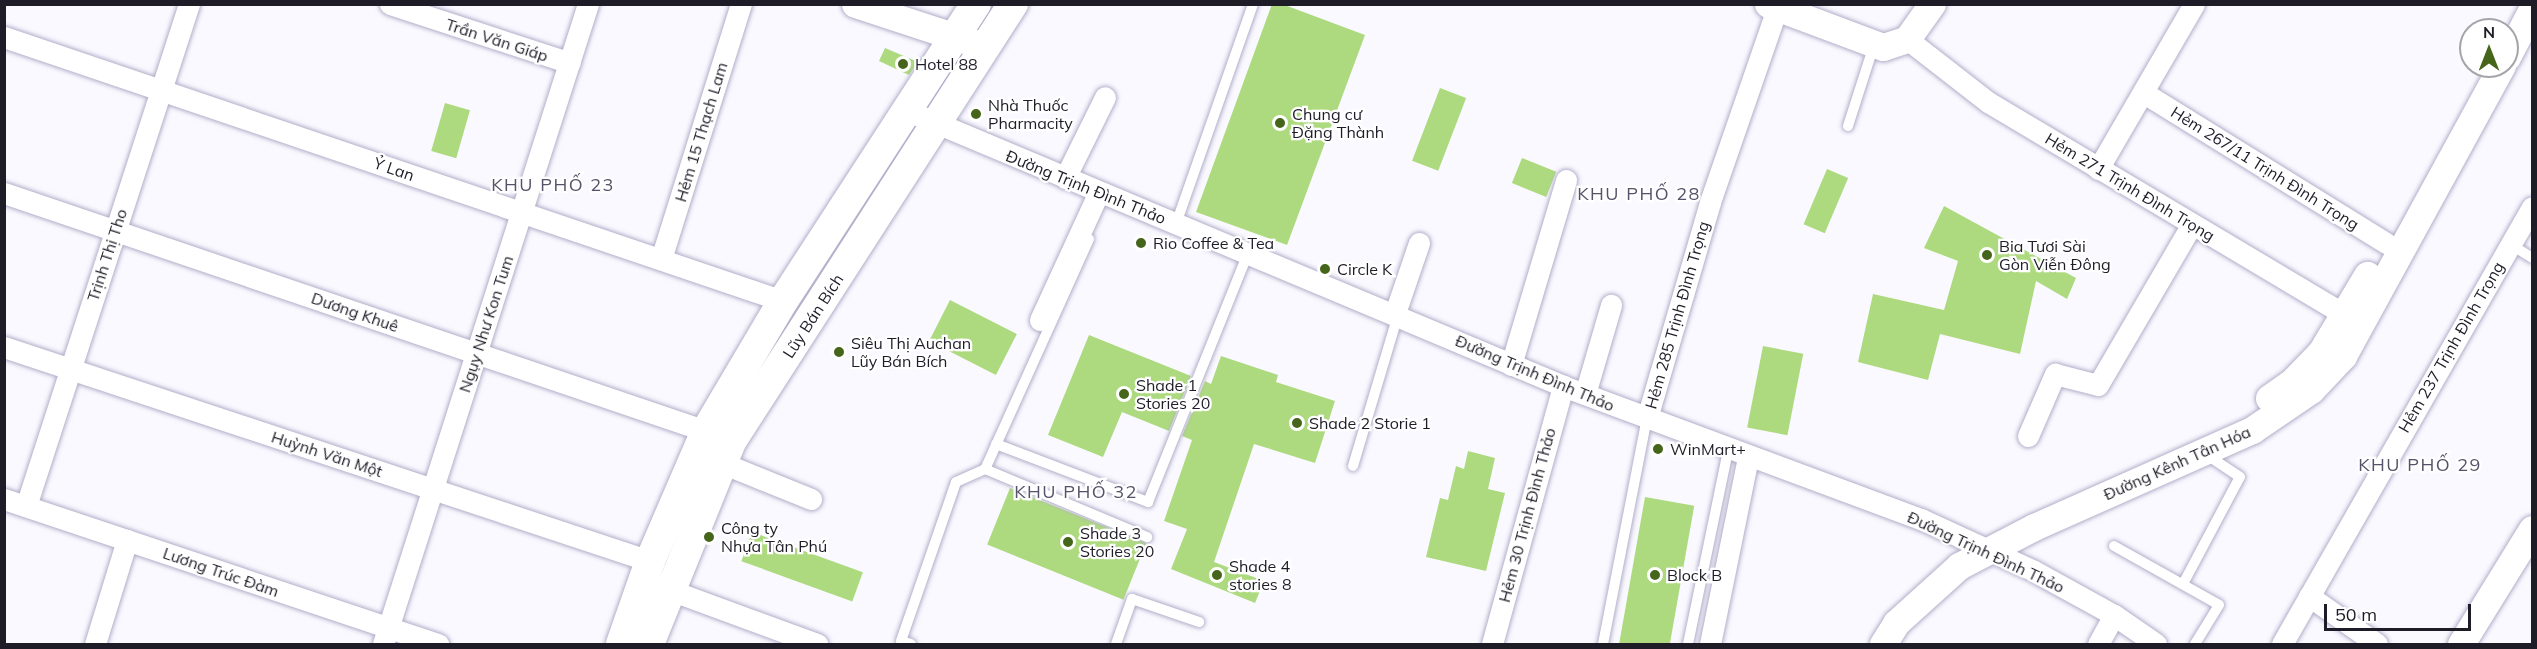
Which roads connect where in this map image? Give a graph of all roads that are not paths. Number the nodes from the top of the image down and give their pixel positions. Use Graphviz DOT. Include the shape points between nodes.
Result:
graph roads {
  1 [pos="189,4"];
  2 [pos="390,4"];
  3 [pos="588,4"];
  4 [pos="741,4"];
  5 [pos="855,4"];
  6 [pos="976,4"];
  7 [pos="1013,4"];
  8 [pos="1253,4"];
  9 [pos="1932,4"];
  10 [pos="2194,4"];
  11 [pos="1772,6"];
  12 [pos="4,37"];
  13 [pos="955,37"];
  14 [pos="1907,39"];
  15 [pos="1874,45"];
  16 [pos="984,46"];
  17 [pos="570,63"];
  18 [pos="2475,78"];
  19 [pos="2495,78"];
  20 [pos="161,90"];
  21 [pos="2144,93"];
  22 [pos="1105,97"];
  23 [pos="920,117"];
  24 [pos="1848,126"];
  25 [pos="2098,169"];
  26 [pos="1065,178"];
  27 [pos="1566,180"];
  28 [pos="4,193"];
  29 [pos="1104,193"];
  30 [pos="2532,207"];
  31 [pos="522,212"];
  32 [pos="1176,224"];
  33 [pos="2192,224"];
  34 [pos="115,231"];
  35 [pos="1419,243"];
  36 [pos="2386,243"];
  37 [pos="2511,244"];
  38 [pos="1248,253"];
  39 [pos="2532,258"];
  40 [pos="662,260"];
  41 [pos="783,301"];
  42 [pos="1611,305"];
  43 [pos="1397,314"];
  44 [pos="2353,319"];
  45 [pos="1040,320"];
  46 [pos="4,347"];
  47 [pos="476,353"];
  48 [pos="1511,365"];
  49 [pos="70,369"];
  50 [pos="1563,386"];
  51 [pos="1585,394"];
  52 [pos="1647,418"];
  53 [pos="706,431"];
  54 [pos="2028,436"];
  55 [pos="996,444"];
  56 [pos="1728,450"];
  57 [pos="2202,453"];
  58 [pos="1748,457"];
  59 [pos="722,463"];
  60 [pos="1353,466"];
  61 [pos="986,469"];
  62 [pos="433,489"];
  63 [pos="4,499"];
  64 [pos="811,499"];
  65 [pos="26,506"];
  66 [pos="2532,529"];
  67 [pos="1147,537"];
  68 [pos="127,540"];
  69 [pos="1979,546"];
  70 [pos="2114,546"];
  71 [pos="650,561"];
  72 [pos="2183,584"];
  73 [pos="670,590"];
  74 [pos="2309,596"];
  75 [pos="2114,615"];
  76 [pos="1199,622"];
  77 [pos="386,636"];
  78 [pos="95,645"];
  79 [pos="438,645"];
  80 [pos="621,645"];
  81 [pos="650,645"];
  82 [pos="817,645"];
  83 [pos="911,645"];
  84 [pos="1116,645"];
  85 [pos="1492,645"];
  86 [pos="1603,645"];
  87 [pos="1688,645"];
  88 [pos="1710,645"];
  89 [pos="1866,645"];
  90 [pos="1883,645"];
  91 [pos="2098,645"];
  92 [pos="2156,645"];
  93 [pos="2195,645"];
  94 [pos="2282,645"];
  95 [pos="2377,645"];
  96 [pos="2461,645"];
  1 -- 20 [label="street, Trịnh Thị Tho"];
  2 -- 17 [label="street, Trần Văn Giáp"];
  3 -- 17 [label="street, Ngụy Như Kon Tum"];
  4 -- 40 [label="street, Hẻm 15 Thạch Lam"];
  5 -- 13 [label="street"];
  6 -- 13 [label="main road, Lũy Bán Bích"];
  7 -- 16 [label="main road, Lũy Bán Bích"];
  8 -- 32 [label="lane"];
  9 -- 14 [label="street"];
  10 -- 21 [label="street"];
  11 -- 15 [label="street"];
  11 -- 52 [label="street, Hẻm 285 Trịnh Đình Trọng"];
  12 -- 20 [label="street, Ỷ Lan"];
  13 -- 16 [label="street"];
  13 -- 23 [label="main road, Lũy Bán Bích"];
  14 -- 15 [label="street" via="1895,45"];
  14 -- 25 [label="street, Hẻm 271 Trịnh Đình Trọng" via="1988,102"];
  15 -- 24 [label="lane"];
  16 -- 23 [label="main road, Lũy Bán Bích"];
  17 -- 31 [label="street, Ngụy Như Kon Tum"];
  18 -- 36 [label="street, Đường Kênh Tân Hóa"];
  19 -- 44 [label="street, Đường Kênh Tân Hóa"];
  20 -- 31 [label="street, Ỷ Lan"];
  20 -- 34 [label="street, Trịnh Thị Tho"];
  21 -- 25 [label="street"];
  21 -- 36 [label="street, Hẻm 267/11 Trịnh Đình Trọng"];
  22 -- 26 [label="street"];
  23 -- 26 [label="street, Đường Trịnh Đình Thảo"];
  23 -- 41 [label="main road, Lũy Bán Bích"];
  23 -- 59 [label="main road, Lũy Bán Bích" via="817,312 732,440"];
  25 -- 33 [label="street, Hẻm 271 Trịnh Đình Trọng"];
  26 -- 29 [label="street, Đường Trịnh Đình Thảo"];
  27 -- 48 [label="street"];
  28 -- 34 [label="street, Dương Khuê"];
  29 -- 32 [label="street, Đường Trịnh Đình Thảo"];
  29 -- 45 [label="street"];
  29 -- 55 [label="lane"];
  30 -- 37 [label="street, Hẻm 237 Trịnh Đình Trọng"];
  31 -- 40 [label="street, Ỷ Lan"];
  31 -- 47 [label="street, Ngụy Như Kon Tum"];
  32 -- 38 [label="street, Đường Trịnh Đình Thảo"];
  33 -- 44 [label="street, Hẻm 271 Trịnh Đình Trọng"];
  33 -- 54 [label="street" via="2098,385 2055,374"];
  34 -- 47 [label="street, Dương Khuê"];
  34 -- 49 [label="street, Trịnh Thị Tho"];
  35 -- 43 [label="street"];
  36 -- 44 [label="street, Đường Kênh Tân Hóa"];
  37 -- 39 [label="lane"];
  37 -- 74 [label="street, Hẻm 237 Trịnh Đình Trọng"];
  38 -- 43 [label="street, Đường Trịnh Đình Thảo"];
  38 -- 55 [label="lane" via="1149,502"];
  40 -- 41 [label="street, Ỷ Lan"];
  41 -- 53 [label="main road, Lũy Bán Bích"];
  42 -- 51 [label="street"];
  43 -- 48 [label="street, Đường Trịnh Đình Thảo"];
  43 -- 60 [label="lane"];
  44 -- 57 [label="street, Đường Kênh Tân Hóa" via="2343,356 2311,390 2252,430"];
  44 -- 69 [label="street, Đường Kênh Tân Hóa" via="2293,381 2250,411"];
  46 -- 49 [label="street, Huỳnh Văn Một"];
  47 -- 53 [label="street, Dương Khuê"];
  47 -- 62 [label="street, Ngụy Như Kon Tum"];
  48 -- 50 [label="street, Đường Trịnh Đình Thảo"];
  49 -- 62 [label="street, Huỳnh Văn Một"];
  49 -- 65 [label="street, Trịnh Thị Tho"];
  50 -- 51 [label="street, Đường Trịnh Đình Thảo"];
  50 -- 85 [label="street, Hẻm 30 Trịnh Đình Thảo"];
  51 -- 52 [label="street, Đường Trịnh Đình Thảo"];
  52 -- 56 [label="street, Đường Trịnh Đình Thảo"];
  52 -- 86 [label="lane"];
  53 -- 71 [label="main road, Lũy Bán Bích"];
  55 -- 61 [label="lane"];
  56 -- 58 [label="street, Đường Trịnh Đình Thảo"];
  56 -- 87 [label="lane"];
  57 -- 69 [label="street, Đường Kênh Tân Hóa"];
  57 -- 72 [label="lane" via="2240,477"];
  58 -- 69 [label="street, Đường Trịnh Đình Thảo" via="1921,519"];
  58 -- 88 [label="street"];
  59 -- 64 [label="street"];
  59 -- 73 [label="main road, Lũy Bán Bích"];
  61 -- 67 [label="lane"];
  61 -- 83 [label="lane" via="956,482 901,641"];
  62 -- 71 [label="street, Huỳnh Văn Một"];
  62 -- 77 [label="street, Ngụy Như Kon Tum"];
  63 -- 65 [label="street, Lương Trúc Đàm"];
  65 -- 68 [label="street, Lương Trúc Đàm"];
  66 -- 96 [label="street"];
  68 -- 77 [label="street, Lương Trúc Đàm"];
  68 -- 78 [label="street"];
  69 -- 75 [label="street, Đường Trịnh Đình Thảo"];
  69 -- 89 [label="street, Đường Kênh Tân Hóa" via="1916,580 1884,612"];
  69 -- 90 [label="street, Đường Kênh Tân Hóa" via="1896,622"];
  70 -- 72 [label="lane"];
  71 -- 80 [label="main road, Lũy Bán Bích"];
  72 -- 93 [label="lane" via="2218,605"];
  73 -- 81 [label="main road, Lũy Bán Bích"];
  73 -- 82 [label="street"];
  74 -- 94 [label="street, Hẻm 237 Trịnh Đình Trọng"];
  74 -- 95 [label="street"];
  75 -- 91 [label="street"];
  75 -- 92 [label="street, Đường Trịnh Đình Thảo"];
  76 -- 84 [label="lane" via="1132,599"];
  77 -- 79 [label="street, Lương Trúc Đàm"];
}
